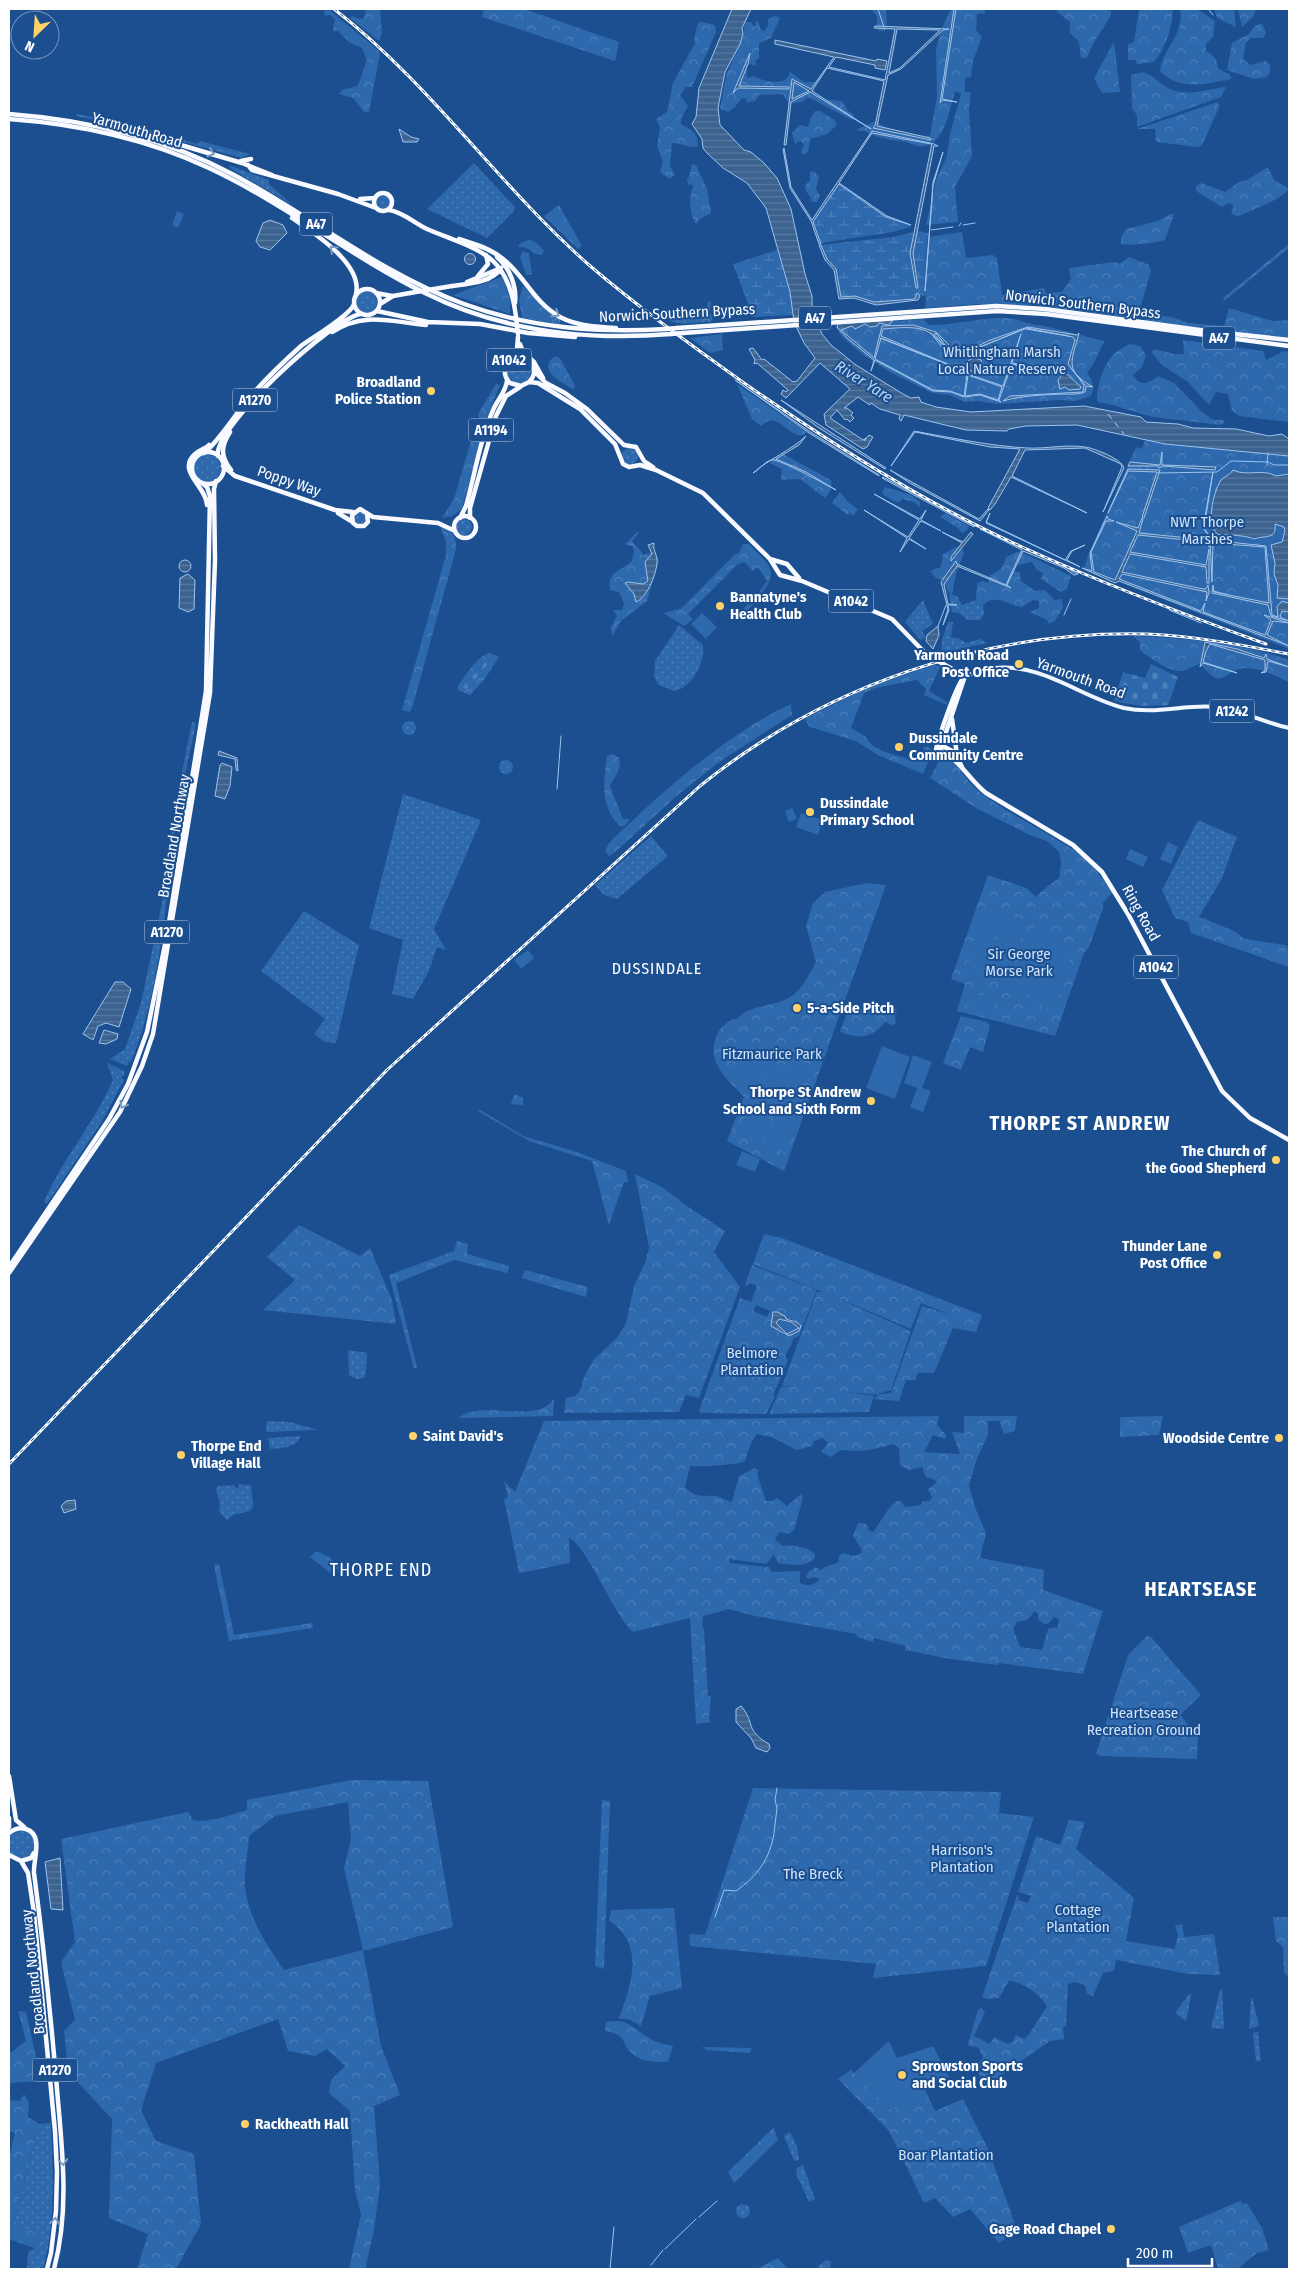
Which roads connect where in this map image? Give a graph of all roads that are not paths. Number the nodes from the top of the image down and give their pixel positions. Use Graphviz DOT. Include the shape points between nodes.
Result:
graph roads {
  1 [pos="9,114"];
  2 [pos="9,119"];
  3 [pos="110,128"];
  4 [pos="230,159"];
  5 [pos="251,159"];
  6 [pos="251,191"];
  7 [pos="344,196"];
  8 [pos="375,198"];
  9 [pos="392,202"];
  10 [pos="376,208"];
  11 [pos="389,210"];
  12 [pos="405,217"];
  13 [pos="448,237"];
  14 [pos="477,245"];
  15 [pos="486,255"];
  16 [pos="501,267"];
  17 [pos="514,269"];
  18 [pos="506,272"];
  19 [pos="475,279"];
  20 [pos="461,285"];
  21 [pos="514,285"];
  22 [pos="528,286"];
  23 [pos="376,293"];
  24 [pos="356,294"];
  25 [pos="393,296"];
  26 [pos="513,299"];
  27 [pos="354,304"];
  28 [pos="380,304"];
  29 [pos="514,306"];
  30 [pos="377,311"];
  31 [pos="361,314"];
  32 [pos="466,324"];
  33 [pos="1148,326"];
  34 [pos="701,329"];
  35 [pos="652,330"];
  36 [pos="594,336"];
  37 [pos="518,337"];
  38 [pos="1289,340"];
  39 [pos="520,344"];
  40 [pos="1289,346"];
  41 [pos="304,351"];
  42 [pos="524,358"];
  43 [pos="511,359"];
  44 [pos="534,370"];
  45 [pos="507,380"];
  46 [pos="529,382"];
  47 [pos="522,386"];
  48 [pos="565,393"];
  49 [pos="244,412"];
  50 [pos="225,427"];
  51 [pos="627,446"];
  52 [pos="204,453"];
  53 [pos="619,454"];
  54 [pos="218,456"];
  55 [pos="641,456"];
  56 [pos="637,464"];
  57 [pos="223,466"];
  58 [pos="656,470"];
  59 [pos="235,476"];
  60 [pos="218,480"];
  61 [pos="202,483"];
  62 [pos="280,492"];
  63 [pos="334,510"];
  64 [pos="353,512"];
  65 [pos="367,514"];
  66 [pos="470,518"];
  67 [pos="383,519"];
  68 [pos="458,519"];
  69 [pos="352,521"];
  70 [pos="366,524"];
  71 [pos="444,524"];
  72 [pos="455,531"];
  73 [pos="210,555"];
  74 [pos="770,559"];
  75 [pos="781,563"];
  76 [pos="790,568"];
  77 [pos="777,570"];
  78 [pos="786,575"];
  79 [pos="802,581"];
  80 [pos="965,676"];
  81 [pos="952,713"];
  82 [pos="1289,728"];
  83 [pos="939,747"];
  84 [pos="957,755"];
  85 [pos="960,767"];
  86 [pos="965,773"];
  87 [pos="1289,1140"];
  88 [pos="9,1267"];
  89 [pos="9,1273"];
  90 [pos="9,1776"];
  91 [pos="9,1818"];
  92 [pos="9,1827"];
  93 [pos="27,1829"];
  94 [pos="9,1833"];
  95 [pos="35,1852"];
  96 [pos="9,1855"];
  97 [pos="21,1861"];
  98 [pos="47,2269"];
  99 [pos="54,2269"];
  1 -- 3 [label="highway, Yarmouth Road / A47" via="65,119"];
  2 -- 6 [label="highway, Yarmouth Road / A47" via="80,127 138,140 191,160"];
  3 -- 4 [label="highway, A47, one-way"];
  3 -- 35 [label="highway, Norwich Southern Bypass / A47" via="171,146 234,175 399,273 463,304 512,319 564,328"];
  4 -- 5 [label="highway, A47"];
  4 -- 7 [label="highway, A47"];
  24 -- 6 [label="highway, A47, one-way" via="356,278 338,254"];
  6 -- 36 [label="highway, Norwich Southern Bypass / A47" via="443,302 519,326"];
  7 -- 8 [label="highway" via="364,200"];
  7 -- 10 [label="highway"];
  8 -- 9 [label="highway" via="385,193"];
  8 -- 10 [label="highway"];
  9 -- 11 [label="highway"];
  9 -- 12 [label="highway, A1042"];
  10 -- 11 [label="highway"];
  11 -- 12 [label="highway, A1042"];
  12 -- 13 [label="highway, A1042"];
  13 -- 14 [label="highway, A1042"];
  13 -- 15 [label="highway, A1042"];
  14 -- 16 [label="highway, A1042" via="497,257"];
  14 -- 17 [label="highway" via="504,258"];
  15 -- 16 [label="highway, A1042"];
  15 -- 19 [label="highway" via="488,264"];
  16 -- 17 [label="highway"];
  16 -- 18 [label="highway, A1042"];
  16 -- 19 [label="highway"];
  16 -- 20 [label="highway" via="475,283"];
  17 -- 22 [label="highway"];
  18 -- 21 [label="highway, A1042"];
  18 -- 26 [label="highway, A1042"];
  19 -- 20 [label="highway"];
  20 -- 25 [label="highway, bridge"];
  21 -- 22 [label="highway" via="522,282"];
  21 -- 26 [label="highway"];
  21 -- 29 [label="highway, A1042"];
  22 -- 35 [label="highway, A47, one-way" via="550,310 570,322"];
  23 -- 24 [label="highway" via="366,290"];
  23 -- 25 [label="highway"];
  23 -- 28 [label="highway"];
  24 -- 27 [label="highway"];
  25 -- 28 [label="highway"];
  26 -- 29 [label="highway, A1042"];
  27 -- 31 [label="highway"];
  27 -- 50 [label="highway, A1270" via="350,312 308,341 278,368"];
  28 -- 30 [label="highway"];
  29 -- 37 [label="highway, A1042, bridge"];
  30 -- 31 [label="highway" via="370,315"];
  30 -- 32 [label="highway, A47" via="428,322"];
  31 -- 41 [label="highway, A1270" via="347,318"];
  32 -- 36 [label="highway, A47" via="541,335"];
  32 -- 41 [label="highway, A47" via="434,325 377,318 344,325"];
  33 -- 34 [label="highway, Norwich Southern Bypass / A47" via="1022,307 988,306"];
  33 -- 38 [label="highway, Norwich Southern Bypass / A47"];
  33 -- 40 [label="highway, Norwich Southern Bypass / A47"];
  34 -- 35 [label="highway, Norwich Southern Bypass / A47, bridge"];
  34 -- 36 [label="highway, Norwich Southern Bypass / A47, bridge" via="671,334"];
  37 -- 39 [label="highway, A1042"];
  37 -- 43 [label="highway, A1042" via="517,349"];
  39 -- 42 [label="highway, A1042"];
  39 -- 48 [label="highway" via="541,376"];
  41 -- 49 [label="highway, A1270" via="270,382"];
  42 -- 43 [label="highway, A1042"];
  42 -- 44 [label="highway, A1042" via="530,361"];
  43 -- 45 [label="highway, A1042" via="505,369"];
  44 -- 46 [label="highway, A1042" via="534,377"];
  44 -- 48 [label="highway, A1042" via="543,381"];
  45 -- 47 [label="highway, A1042"];
  45 -- 68 [label="highway, A1194" via="507,387 488,424 466,506"];
  46 -- 47 [label="highway, A1042"];
  46 -- 53 [label="highway, A1042" via="542,385 580,409 612,440"];
  47 -- 66 [label="highway, A1194" via="506,396 496,416"];
  48 -- 51 [label="highway, A1042"];
  49 -- 54 [label="highway, A1270" via="220,442"];
  49 -- 62 [label="highway" via="223,444 223,456 232,471"];
  50 -- 52 [label="highway, A1270"];
  50 -- 73 [label="highway" via="208,446 194,455 189,466 192,478 204,491 207,500"];
  51 -- 53 [label="highway"];
  51 -- 55 [label="highway" via="636,447"];
  52 -- 54 [label="highway"];
  52 -- 61 [label="highway" via="195,458 192,467 194,476"];
  53 -- 56 [label="highway" via="623,464 629,467"];
  54 -- 57 [label="highway"];
  55 -- 56 [label="highway"];
  55 -- 58 [label="highway, A1042"];
  56 -- 58 [label="highway, A1042"];
  57 -- 59 [label="highway, Poppy Way"];
  57 -- 60 [label="highway"];
  58 -- 74 [label="highway, A1042" via="703,493"];
  59 -- 60 [label="highway, Poppy Way"];
  59 -- 62 [label="highway, Poppy Way"];
  60 -- 61 [label="highway"];
  60 -- 89 [label="highway, Broadland Northway / A1270, one-way" via="214,488 210,693 153,1034 120,1112"];
  61 -- 73 [label="highway, Broadland Northway / A1270" via="210,496"];
  62 -- 63 [label="highway, Poppy Way"];
  63 -- 64 [label="highway, Poppy Way"];
  63 -- 69 [label="highway, Poppy Way"];
  64 -- 65 [label="highway" via="362,510"];
  64 -- 69 [label="highway"];
  65 -- 67 [label="highway"];
  65 -- 70 [label="highway"];
  66 -- 68 [label="highway"];
  66 -- 72 [label="highway" via="475,525 472,535 462,537"];
  67 -- 70 [label="highway"];
  67 -- 71 [label="highway"];
  68 -- 71 [label="highway"];
  68 -- 72 [label="highway"];
  69 -- 70 [label="highway" via="357,526"];
  71 -- 72 [label="highway"];
  73 -- 88 [label="highway, Broadland Northway / A1270" via="207,670 201,728 147,1032 128,1084 109,1119"];
  74 -- 75 [label="highway, A1042"];
  74 -- 77 [label="highway, A1042"];
  75 -- 76 [label="highway, A1042"];
  75 -- 77 [label="highway"];
  76 -- 78 [label="highway"];
  76 -- 79 [label="highway, A1042"];
  77 -- 78 [label="highway, A1042" via="780,575"];
  78 -- 79 [label="highway, A1042"];
  79 -- 80 [label="highway, A1042" via="892,619 927,655"];
  80 -- 81 [label="highway, A1042"];
  80 -- 82 [label="main road, Yarmouth Road / A1242" via="992,668 1018,669 1058,679 1126,708 1217,707"];
  80 -- 83 [label="highway" via="961,679"];
  81 -- 83 [label="highway, A1042"];
  81 -- 84 [label="highway, A1042"];
  83 -- 84 [label="highway"];
  83 -- 85 [label="highway, Ring Road / A1042"];
  83 -- 85 [label="highway, A1042" via="949,752"];
  84 -- 86 [label="highway, Ring Road / A1042"];
  85 -- 86 [label="highway, Ring Road / A1042"];
  86 -- 87 [label="highway, Ring Road / A1042" via="986,793 1073,845 1102,872 1125,907 1217,1082 1240,1110"];
  90 -- 93 [label="highway, A1270" via="16,1820"];
  91 -- 92 [label="highway"];
  93 -- 94 [label="highway"];
  93 -- 95 [label="highway, A1270" via="37,1840"];
  95 -- 97 [label="highway" via="31,1858"];
  95 -- 99 [label="highway, Broadland Northway / A1270, one-way" via="64,2173 64,2214"];
  96 -- 97 [label="highway"];
  98 -- 97 [label="highway, Broadland Northway / A1270, one-way" via="56,2211 55,2130 34,1913 27,1870"];
}
